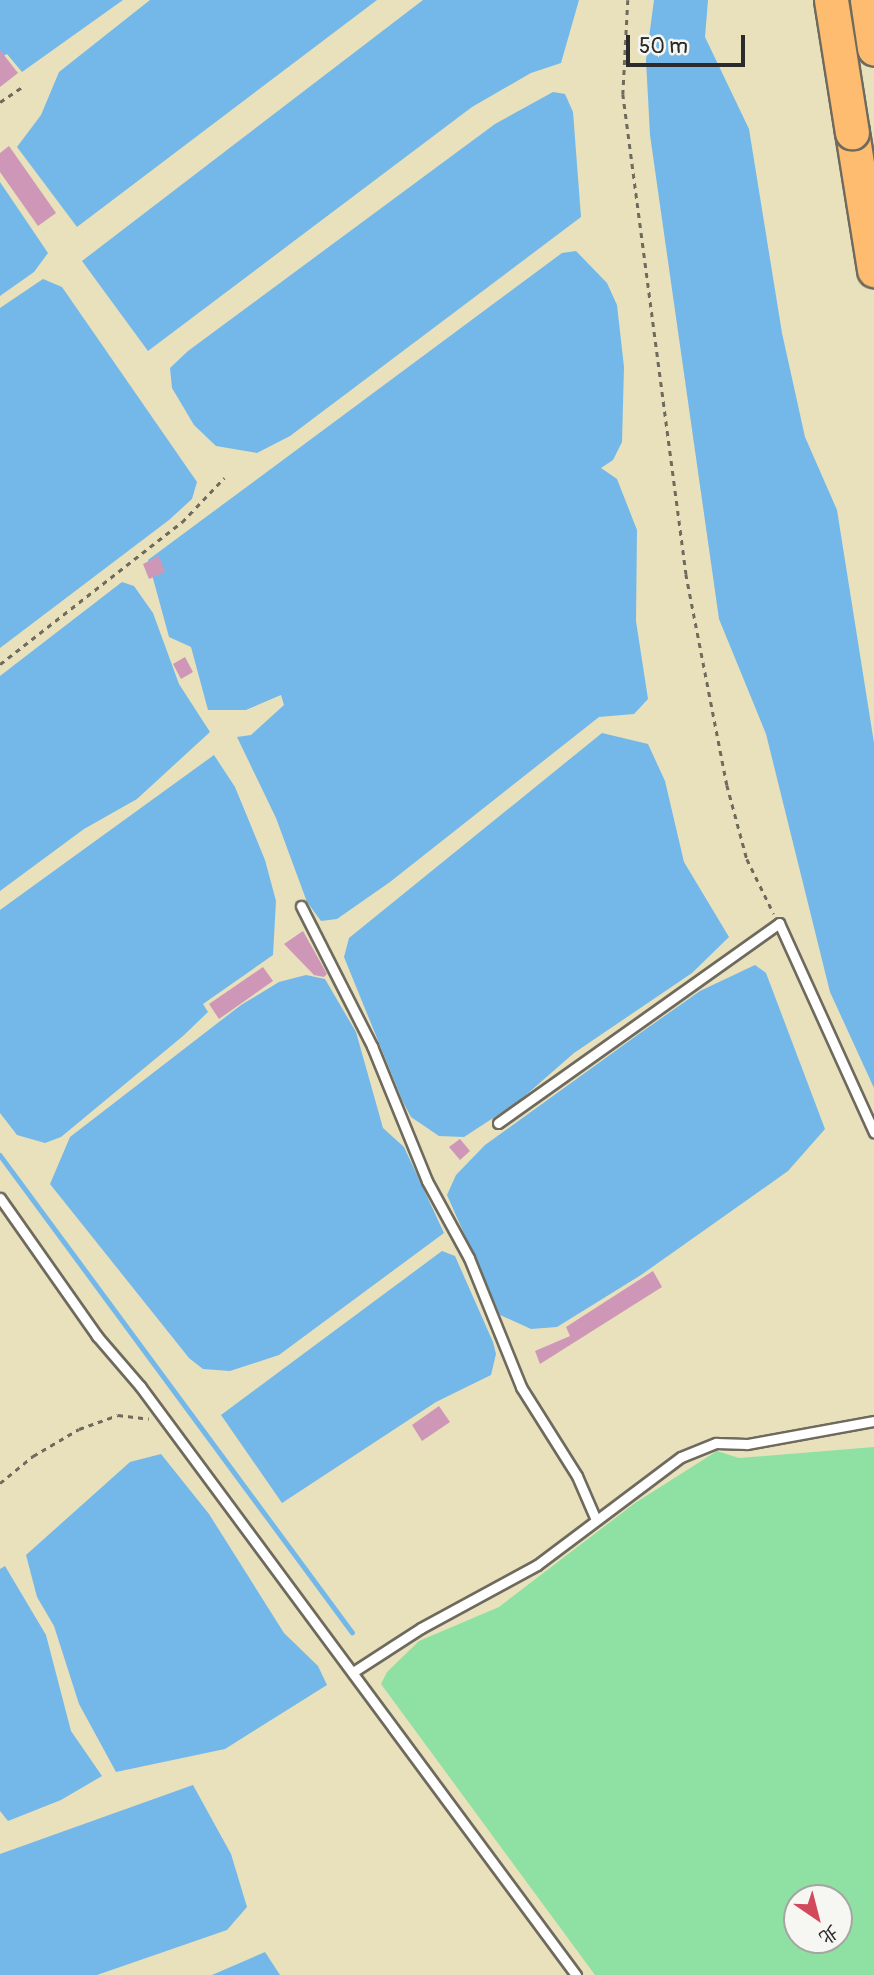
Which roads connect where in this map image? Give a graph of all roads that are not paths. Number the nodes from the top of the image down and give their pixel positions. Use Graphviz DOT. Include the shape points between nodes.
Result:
graph roads {
  1 [pos="825,0"];
  2 [pos="831,0"];
  3 [pos="867,0"];
  4 [pos="874,42"];
  5 [pos="874,48"];
  6 [pos="874,270"];
  7 [pos="302,906"];
  8 [pos="498,1123"];
  9 [pos="874,1132"];
  10 [pos="0,1198"];
  11 [pos="874,1421"];
  12 [pos="596,1520"];
  13 [pos="353,1672"];
  14 [pos="576,1975"];
  1 -- 4 [label="highway"];
  2 -- 6 [label="highway, bridge"];
  3 -- 5 [label="highway, bridge"];
  7 -- 12 [label="lane" via="356,1011 427,1181 469,1258 521,1387 577,1476"];
  8 -- 9 [label="lane" via="779,923"];
  10 -- 13 [label="lane" via="97,1336"];
  11 -- 12 [label="lane" via="747,1444 716,1443 681,1457"];
  12 -- 13 [label="lane" via="537,1565 421,1628"];
  13 -- 14 [label="lane"];
}
